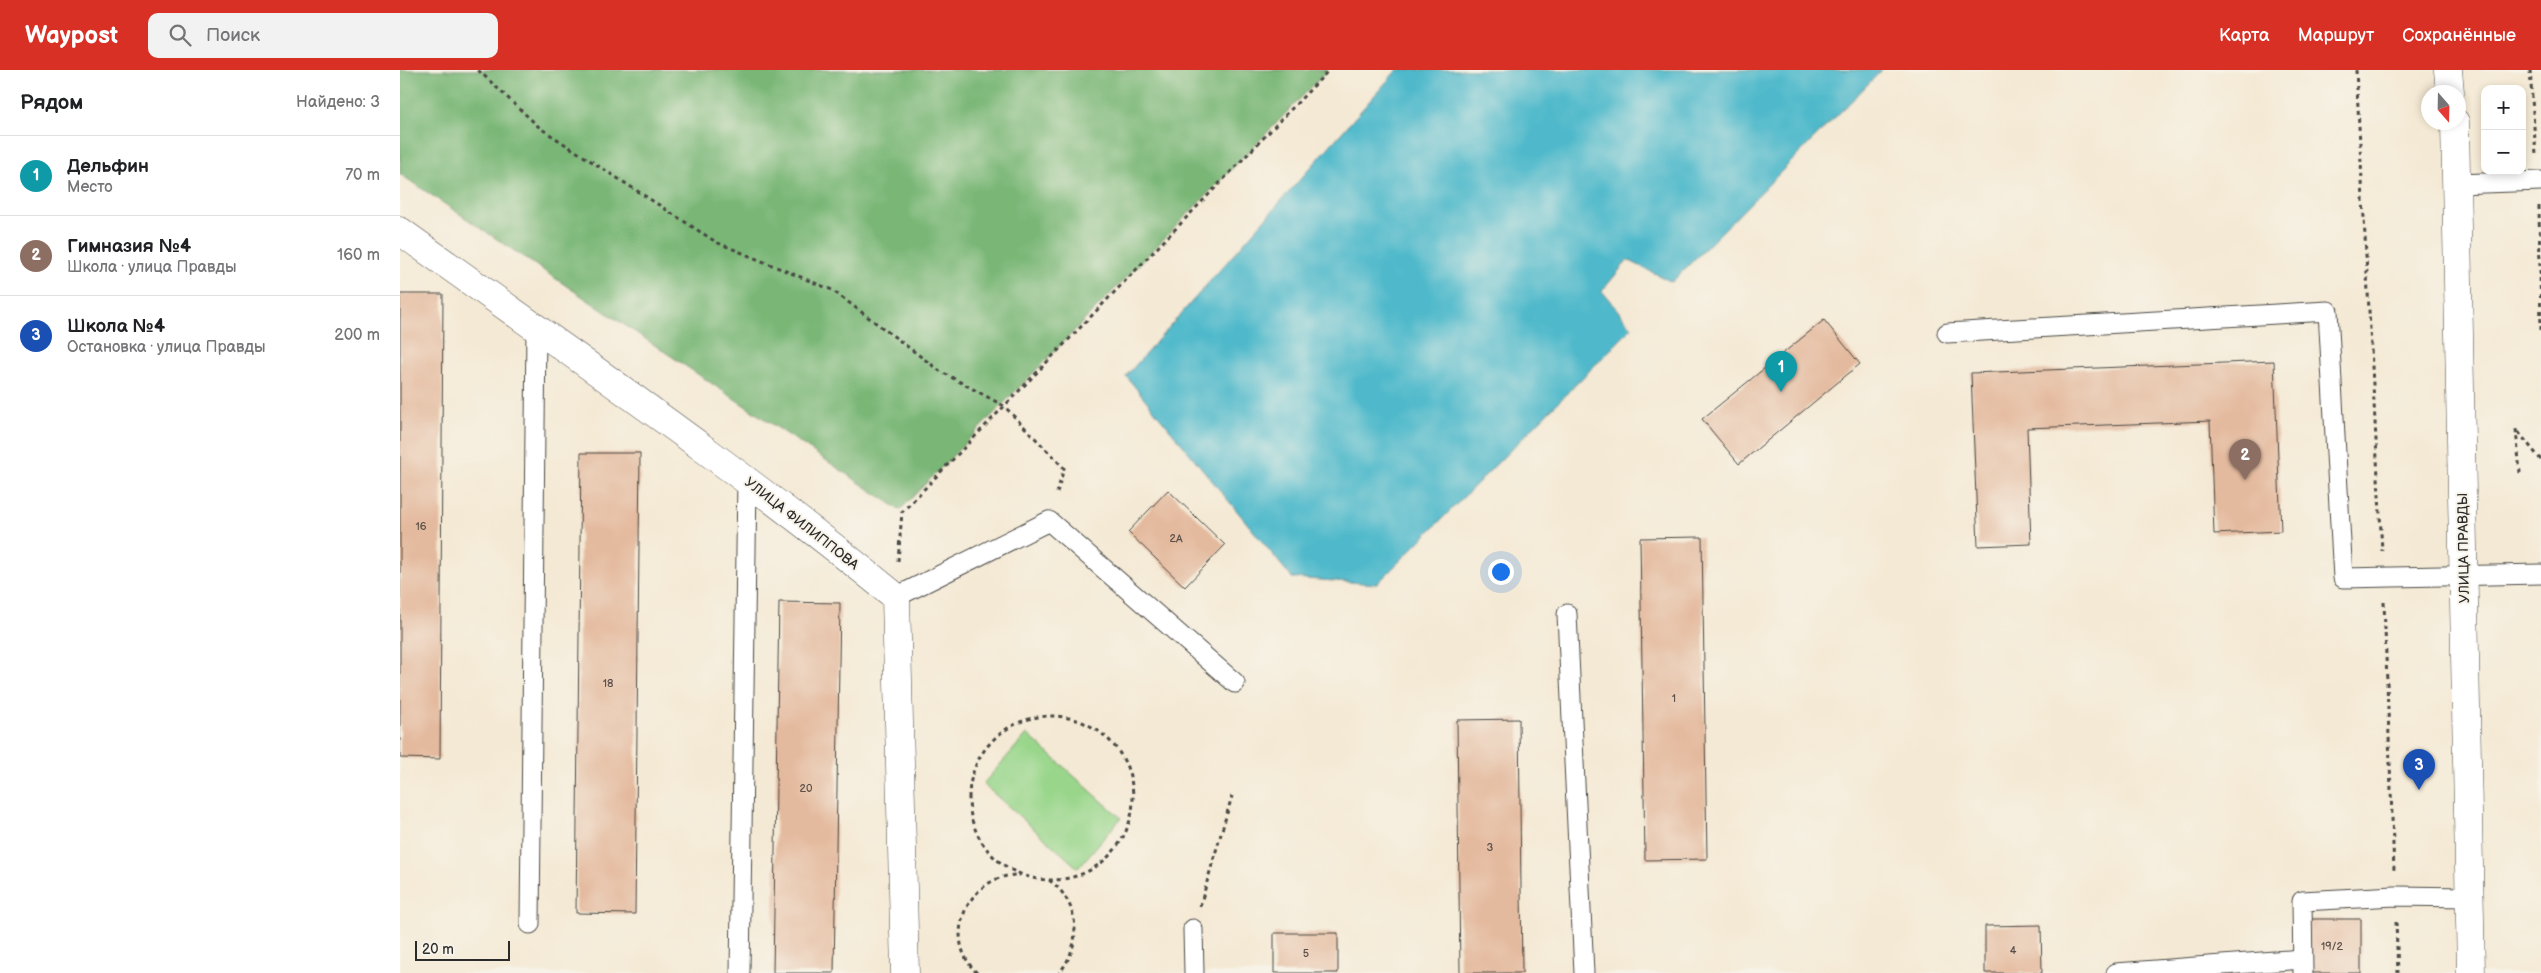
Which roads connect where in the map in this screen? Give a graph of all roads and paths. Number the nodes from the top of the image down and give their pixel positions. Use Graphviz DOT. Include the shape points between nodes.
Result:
graph roads {
  1 [pos="478,70"];
  2 [pos="1329,70"];
  3 [pos="2356,70"];
  4 [pos="2448,70"];
  5 [pos="2457,70"];
  6 [pos="2530,70"];
  7 [pos="2449,85"];
  8 [pos="2456,85"];
  9 [pos="2454,130"];
  10 [pos="2540,181"];
  11 [pos="2456,184"];
  12 [pos="400,231"];
  13 [pos="536,329"];
  14 [pos="2541,330"];
  15 [pos="1947,333"];
  16 [pos="1004,406"];
  17 [pos="2541,460"];
  18 [pos="2520,473"];
  19 [pos="747,480"];
  20 [pos="1049,521"];
  21 [pos="2541,574"];
  22 [pos="2383,576"];
  23 [pos="2464,576"];
  24 [pos="896,597"];
  25 [pos="1567,614"];
  26 [pos="1235,683"];
  27 [pos="1232,796"];
  28 [pos="1023,875"];
  29 [pos="1050,880"];
  30 [pos="2395,896"];
  31 [pos="2469,897"];
  32 [pos="530,924"];
  33 [pos="1193,929"];
  34 [pos="2302,966"];
  35 [pos="740,973"];
  36 [pos="904,973"];
  37 [pos="977,973"];
  38 [pos="1060,973"];
  39 [pos="1194,973"];
  40 [pos="1584,973"];
  41 [pos="2116,973"];
  42 [pos="2398,973"];
  43 [pos="2471,973"];
  1 -- 16 [label="path" via="540,128 716,242 832,290 940,371"];
  2 -- 16 [label="path"];
  3 -- 22 [label="path"];
  4 -- 7 [label="street"];
  5 -- 8 [label="street"];
  6 -- 10 [label="path"];
  9 -- 11 [label="street, УЛИЦА ПРАВДЫ"];
  10 -- 11 [label="lane"];
  10 -- 14 [label="path"];
  11 -- 23 [label="street, УЛИЦА ПРАВДЫ"];
  12 -- 13 [label="street, УЛИЦА ФИЛИППОВА"];
  13 -- 19 [label="street, УЛИЦА ФИЛИППОВА"];
  13 -- 32 [label="lane"];
  15 -- 22 [label="lane" via="2328,311 2343,578"];
  16 -- 20 [label="path" via="1064,468"];
  16 -- 24 [label="path" via="902,512"];
  17 -- 18 [label="path" via="2516,429"];
  19 -- 24 [label="street, УЛИЦА ФИЛИППОВА"];
  19 -- 35 [label="lane"];
  20 -- 24 [label="lane"];
  20 -- 26 [label="lane"];
  21 -- 23 [label="lane"];
  22 -- 23 [label="lane"];
  22 -- 30 [label="path"];
  23 -- 31 [label="street, УЛИЦА ПРАВДЫ"];
  24 -- 36 [label="street"];
  25 -- 40 [label="lane"];
  27 -- 33 [label="path"];
  28 -- 29 [label="path"];
  28 -- 29 [label="path" via="1000,862 982,842 971,817 969,790 976,764 991,741 1012,725 1038,716 1065,716 1091,725 1112,742 1122,757 1133,791 1131,818 1119,843 1101,863 1077,876"];
  28 -- 37 [label="path" via="1010,874 990,881 975,893 964,910 960,930 962,950"];
  29 -- 38 [label="path" via="1074,916 1077,935 1072,955"];
  30 -- 31 [label="lane"];
  30 -- 34 [label="lane" via="2302,900"];
  30 -- 42 [label="path"];
  31 -- 43 [label="street, УЛИЦА ПРАВДЫ"];
  33 -- 39 [label="lane"];
  34 -- 41 [label="lane"];
}
